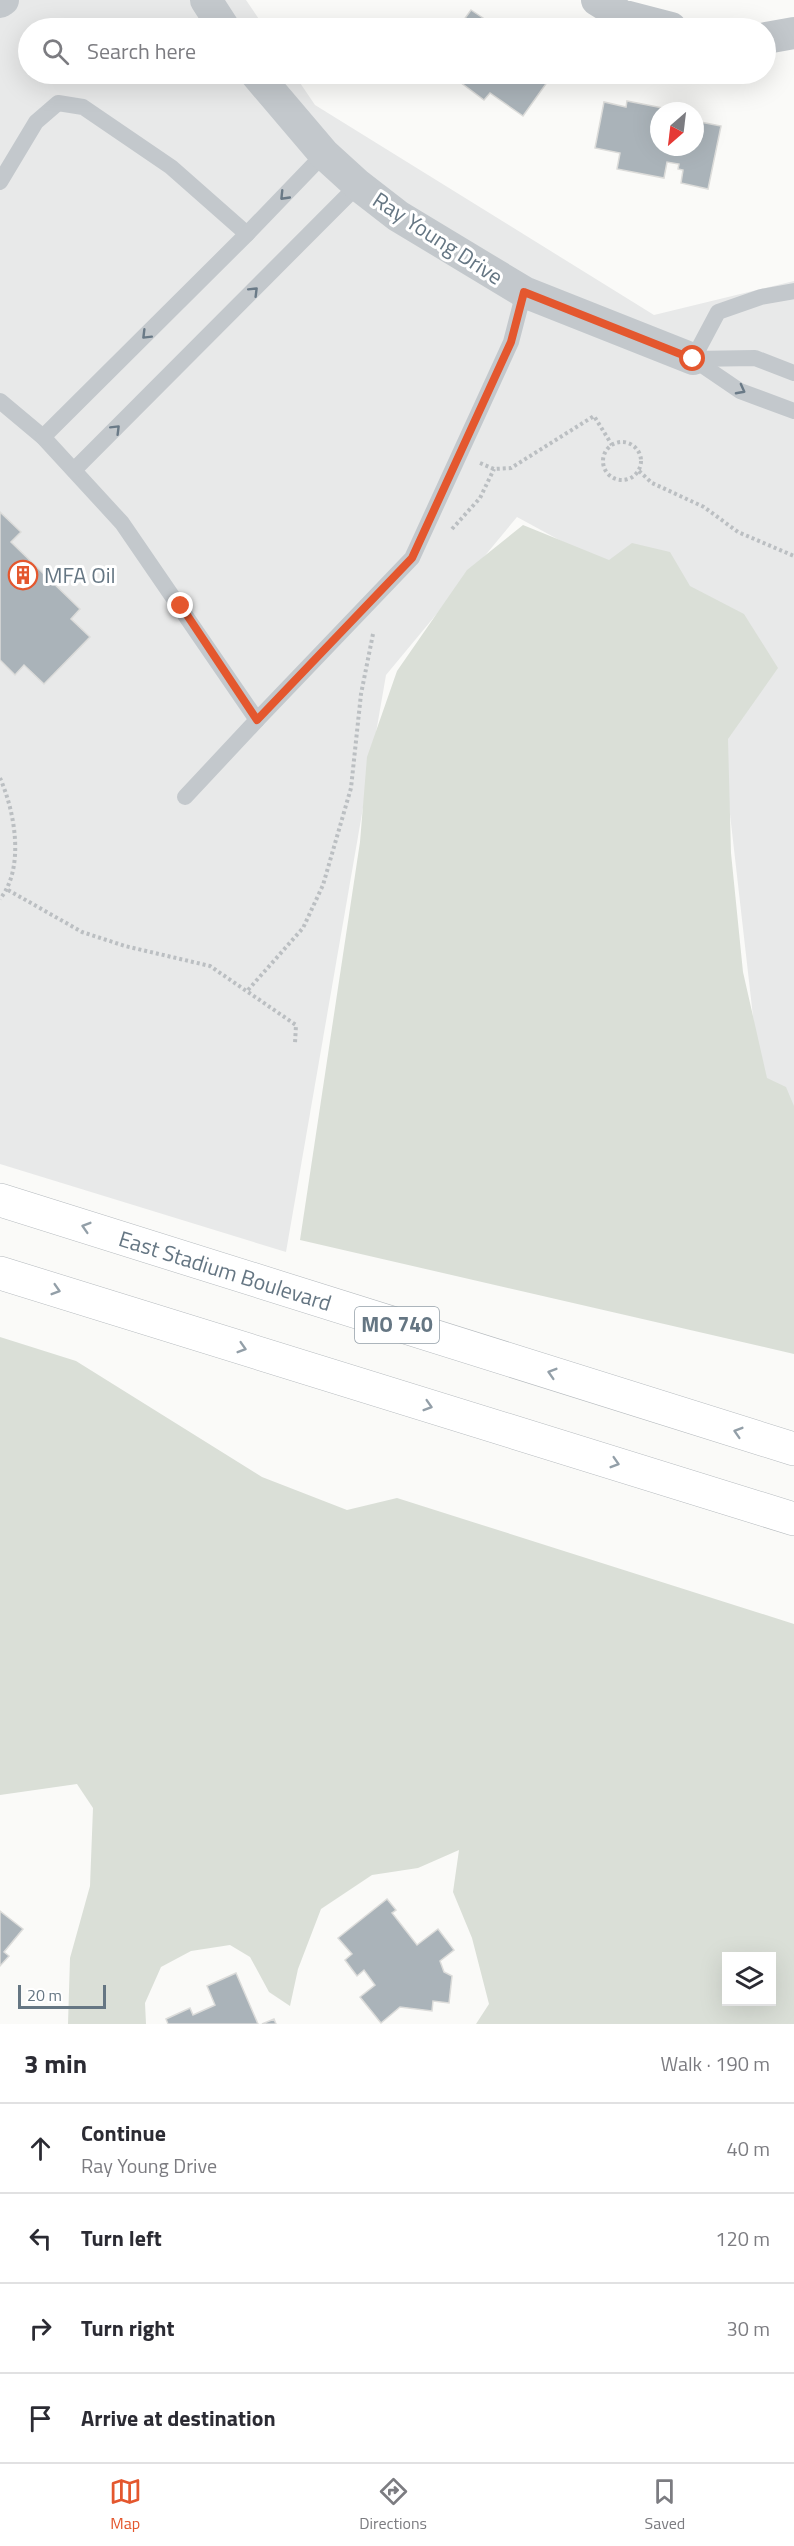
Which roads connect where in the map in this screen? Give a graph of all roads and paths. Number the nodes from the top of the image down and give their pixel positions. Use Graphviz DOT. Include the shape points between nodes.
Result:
graph roads {
  1 [pos="206,0"];
  2 [pos="597,0"];
  3 [pos="218,18"];
  4 [pos="633,18"];
  5 [pos="794,33"];
  6 [pos="776,36"];
  7 [pos="264,84"];
  8 [pos="324,154"];
  9 [pos="0,182"];
  10 [pos="358,185"];
  11 [pos="247,234"];
  12 [pos="794,291"];
  13 [pos="524,292"];
  14 [pos="693,359"];
  15 [pos="794,373"];
  16 [pos="0,401"];
  17 [pos="794,411"];
  18 [pos="43,437"];
  19 [pos="612,445"];
  20 [pos="460,454"];
  21 [pos="494,469"];
  22 [pos="74,470"];
  23 [pos="639,471"];
  24 [pos="449,532"];
  25 [pos="794,556"];
  26 [pos="377,626"];
  27 [pos="257,720"];
  28 [pos="0,778"];
  29 [pos="185,797"];
  30 [pos="8,890"];
  31 [pos="0,899"];
  32 [pos="248,990"];
  33 [pos="294,1043"];
  34 [pos="0,1200"];
  35 [pos="0,1273"];
  36 [pos="794,1449"];
  37 [pos="794,1519"];
  1 -- 3 [label="street"];
  2 -- 4 [label="street"];
  5 -- 6 [label="street"];
  7 -- 8 [label="street, Ray Young Drive"];
  8 -- 10 [label="street, Ray Young Drive"];
  8 -- 11 [label="lane, one-way"];
  9 -- 11 [label="lane" via="36,122 58,103 83,107 171,167"];
  10 -- 13 [label="street, Ray Young Drive" via="398,216"];
  22 -- 10 [label="lane, one-way"];
  11 -- 18 [label="lane, one-way"];
  12 -- 14 [label="lane" via="761,297 718,312"];
  13 -- 14 [label="street, Ray Young Drive"];
  13 -- 20 [label="lane" via="511,342"];
  14 -- 15 [label="lane" via="755,358"];
  14 -- 17 [label="lane, one-way" via="740,391"];
  16 -- 18 [label="lane"];
  18 -- 22 [label="lane"];
  19 -- 21 [label="path" via="594,416 518,465"];
  19 -- 23 [label="path" via="624,442 636,448 641,459"];
  19 -- 23 [label="path" via="604,454 606,472 623,480"];
  20 -- 21 [label="path"];
  20 -- 27 [label="lane" via="412,558"];
  21 -- 24 [label="path" via="472,509"];
  22 -- 27 [label="lane" via="122,523"];
  23 -- 25 [label="path" via="652,483 704,507 738,532"];
  26 -- 32 [label="path" via="361,694 351,788 323,885 303,928"];
  27 -- 29 [label="lane"];
  28 -- 30 [label="path" via="15,842"];
  30 -- 31 [label="path"];
  30 -- 32 [label="path" via="82,932 210,966"];
  32 -- 33 [label="path" via="296,1025"];
  36 -- 34 [label="main road, East Stadium Boulevard / MO 740, one-way"];
  35 -- 37 [label="main road, one-way"];
}
